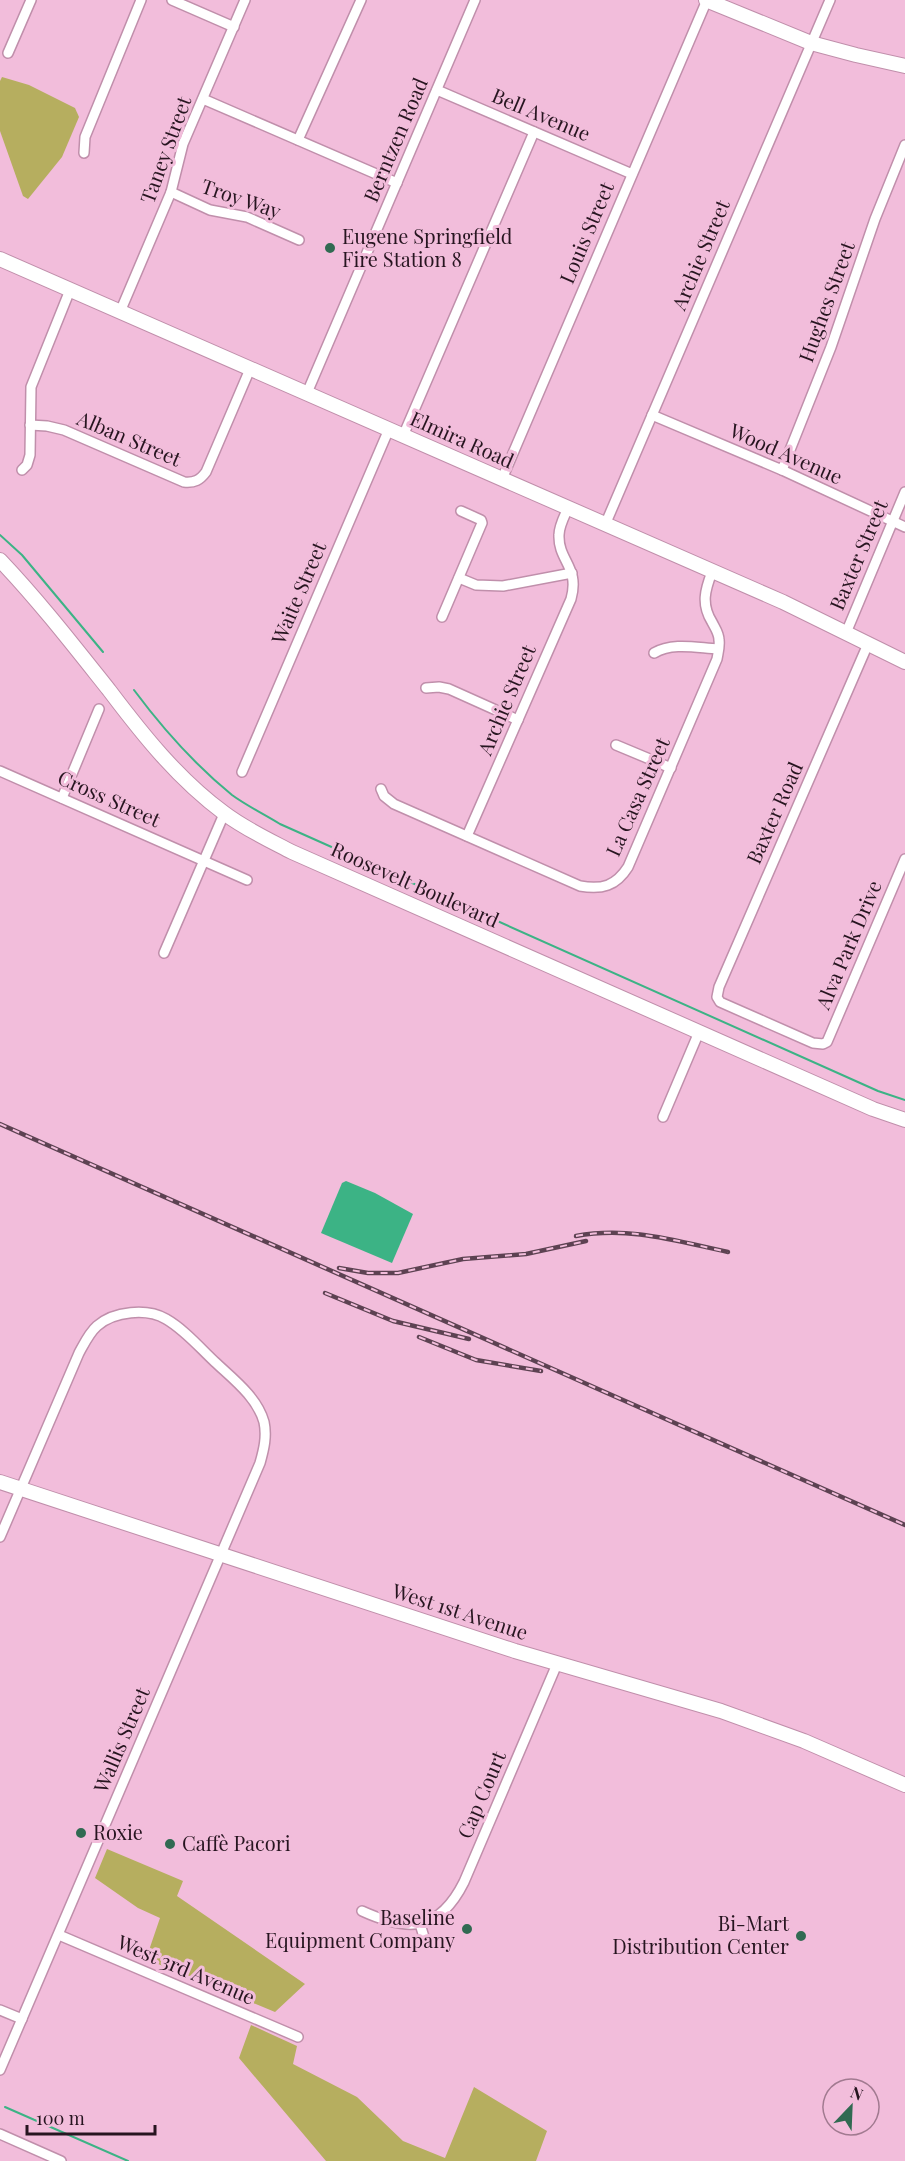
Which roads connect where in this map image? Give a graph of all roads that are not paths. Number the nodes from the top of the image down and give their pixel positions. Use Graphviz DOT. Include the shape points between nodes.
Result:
graph roads {
  1 [pos="31,0"];
  2 [pos="141,0"];
  3 [pos="172,0"];
  4 [pos="245,0"];
  5 [pos="361,0"];
  6 [pos="475,0"];
  7 [pos="707,0"];
  8 [pos="830,0"];
  9 [pos="234,27"];
  10 [pos="811,43"];
  11 [pos="8,52"];
  12 [pos="905,66"];
  13 [pos="437,90"];
  14 [pos="203,99"];
  15 [pos="534,132"];
  16 [pos="298,140"];
  17 [pos="905,146"];
  18 [pos="84,153"];
  19 [pos="632,174"];
  20 [pos="397,183"];
  21 [pos="171,192"];
  22 [pos="299,240"];
  23 [pos="0,259"];
  24 [pos="70,290"];
  25 [pos="120,312"];
  26 [pos="250,369"];
  27 [pos="307,393"];
  28 [pos="652,415"];
  29 [pos="30,425"];
  30 [pos="389,429"];
  31 [pos="403,436"];
  32 [pos="22,470"];
  33 [pos="782,470"];
  34 [pos="502,479"];
  35 [pos="905,492"];
  36 [pos="568,508"];
  37 [pos="461,511"];
  38 [pos="893,521"];
  39 [pos="605,525"];
  40 [pos="905,527"];
  41 [pos="0,560"];
  42 [pos="712,572"];
  43 [pos="572,573"];
  44 [pos="459,578"];
  45 [pos="442,617"];
  46 [pos="846,633"];
  47 [pos="868,644"];
  48 [pos="718,649"];
  49 [pos="654,653"];
  50 [pos="905,662"];
  51 [pos="426,688"];
  52 [pos="99,709"];
  53 [pos="518,720"];
  54 [pos="616,744"];
  55 [pos="671,768"];
  56 [pos="0,771"];
  57 [pos="242,772"];
  58 [pos="381,789"];
  59 [pos="62,798"];
  60 [pos="224,814"];
  61 [pos="467,837"];
  62 [pos="905,859"];
  63 [pos="204,861"];
  64 [pos="247,880"];
  65 [pos="164,953"];
  66 [pos="699,1032"];
  67 [pos="823,1044"];
  68 [pos="663,1117"];
  69 [pos="905,1119"];
  70 [pos="0,1482"];
  71 [pos="21,1489"];
  72 [pos="0,1537"];
  73 [pos="220,1554"];
  74 [pos="557,1664"];
  75 [pos="905,1785"];
  76 [pos="362,1911"];
  77 [pos="420,1924"];
  78 [pos="58,1935"];
  79 [pos="424,1937"];
  80 [pos="0,2010"];
  81 [pos="22,2019"];
  82 [pos="298,2037"];
  83 [pos="0,2070"];
  84 [pos="0,2134"];
  85 [pos="61,2161"];
  1 -- 11 [label="street"];
  2 -- 18 [label="street" via="85,137"];
  3 -- 9 [label="street"];
  4 -- 9 [label="street, Taney Street"];
  5 -- 16 [label="street"];
  6 -- 13 [label="street, Berntzen Road"];
  7 -- 10 [label="street"];
  7 -- 19 [label="street, Louis Street"];
  8 -- 10 [label="street, Archie Street"];
  9 -- 14 [label="street, Taney Street"];
  10 -- 12 [label="street"];
  10 -- 28 [label="street, Archie Street"];
  13 -- 15 [label="street, Bell Avenue"];
  13 -- 20 [label="street, Berntzen Road"];
  14 -- 16 [label="street"];
  14 -- 21 [label="street, Taney Street" via="181,151"];
  15 -- 19 [label="street, Bell Avenue"];
  15 -- 31 [label="street"];
  16 -- 20 [label="street"];
  17 -- 33 [label="street, Hughes Street"];
  19 -- 34 [label="street, Louis Street"];
  20 -- 27 [label="street, Berntzen Road"];
  21 -- 22 [label="street, Troy Way" via="215,211 247,217"];
  21 -- 25 [label="street, Taney Street"];
  23 -- 24 [label="street, Elmira Road"];
  24 -- 25 [label="street, Elmira Road"];
  24 -- 29 [label="street" via="32,383"];
  25 -- 26 [label="street, Elmira Road"];
  26 -- 27 [label="street, Elmira Road"];
  26 -- 29 [label="street, Alban Street" via="206,472 195,482 184,482 64,430"];
  27 -- 30 [label="street, Elmira Road"];
  28 -- 33 [label="street, Wood Avenue"];
  28 -- 39 [label="street, Archie Street"];
  29 -- 32 [label="street" via="30,455"];
  30 -- 31 [label="street, Elmira Road"];
  30 -- 57 [label="street, Waite Street"];
  31 -- 34 [label="street, Elmira Road"];
  33 -- 38 [label="street, Wood Avenue"];
  34 -- 36 [label="street, Elmira Road"];
  35 -- 38 [label="street, Baxter Street"];
  36 -- 39 [label="street, Elmira Road"];
  36 -- 43 [label="street, Archie Street" via="559,535"];
  37 -- 44 [label="street" via="482,523"];
  38 -- 40 [label="street, Wood Avenue"];
  38 -- 46 [label="street, Baxter Street"];
  39 -- 42 [label="street, Elmira Road"];
  41 -- 60 [label="street, Roosevelt Boulevard" via="157,751"];
  42 -- 46 [label="street, Elmira Road"];
  42 -- 48 [label="street, La Casa Street" via="705,604 717,630"];
  43 -- 44 [label="street" via="511,585 476,585"];
  43 -- 53 [label="street, Archie Street" via="571,599"];
  44 -- 45 [label="street"];
  46 -- 47 [label="street, Elmira Road"];
  47 -- 50 [label="street, Elmira Road"];
  47 -- 67 [label="street, Baxter Road" via="718,987 720,1002"];
  48 -- 49 [label="street" via="675,646"];
  48 -- 55 [label="street, La Casa Street" via="715,667"];
  51 -- 53 [label="street" via="449,689"];
  52 -- 59 [label="street"];
  53 -- 61 [label="street, Archie Street"];
  54 -- 55 [label="street"];
  55 -- 61 [label="street, La Casa Street" via="628,867 614,884 603,888 580,886"];
  56 -- 59 [label="street, Cross Street"];
  58 -- 61 [label="street, La Casa Street" via="394,804"];
  59 -- 63 [label="street, Cross Street"];
  60 -- 63 [label="street"];
  60 -- 66 [label="street, Roosevelt Boulevard" via="292,852"];
  62 -- 67 [label="street, Alva Park Drive" via="831,1035"];
  63 -- 64 [label="street, Cross Street"];
  63 -- 65 [label="street"];
  66 -- 68 [label="street"];
  66 -- 69 [label="street, Roosevelt Boulevard" via="873,1109"];
  70 -- 71 [label="street, West 1st Avenue"];
  71 -- 72 [label="street"];
  71 -- 73 [label="street, West 1st Avenue"];
  71 -- 73 [label="street, Wallis Street" via="79,1353 96,1327 108,1318 127,1313 165,1318 243,1389 263,1421 266,1436 260,1463"];
  73 -- 74 [label="street, West 1st Avenue"];
  73 -- 78 [label="street, Wallis Street"];
  74 -- 75 [label="street, West 1st Avenue" via="763,1725"];
  74 -- 77 [label="street, Cap Court" via="460,1890 442,1911"];
  76 -- 77 [label="street" via="393,1923"];
  77 -- 79 [label="street"];
  78 -- 81 [label="street, Wallis Street"];
  78 -- 82 [label="street, West 3rd Avenue"];
  80 -- 81 [label="street"];
  81 -- 83 [label="street, Wallis Street"];
  84 -- 85 [label="street"];
}
